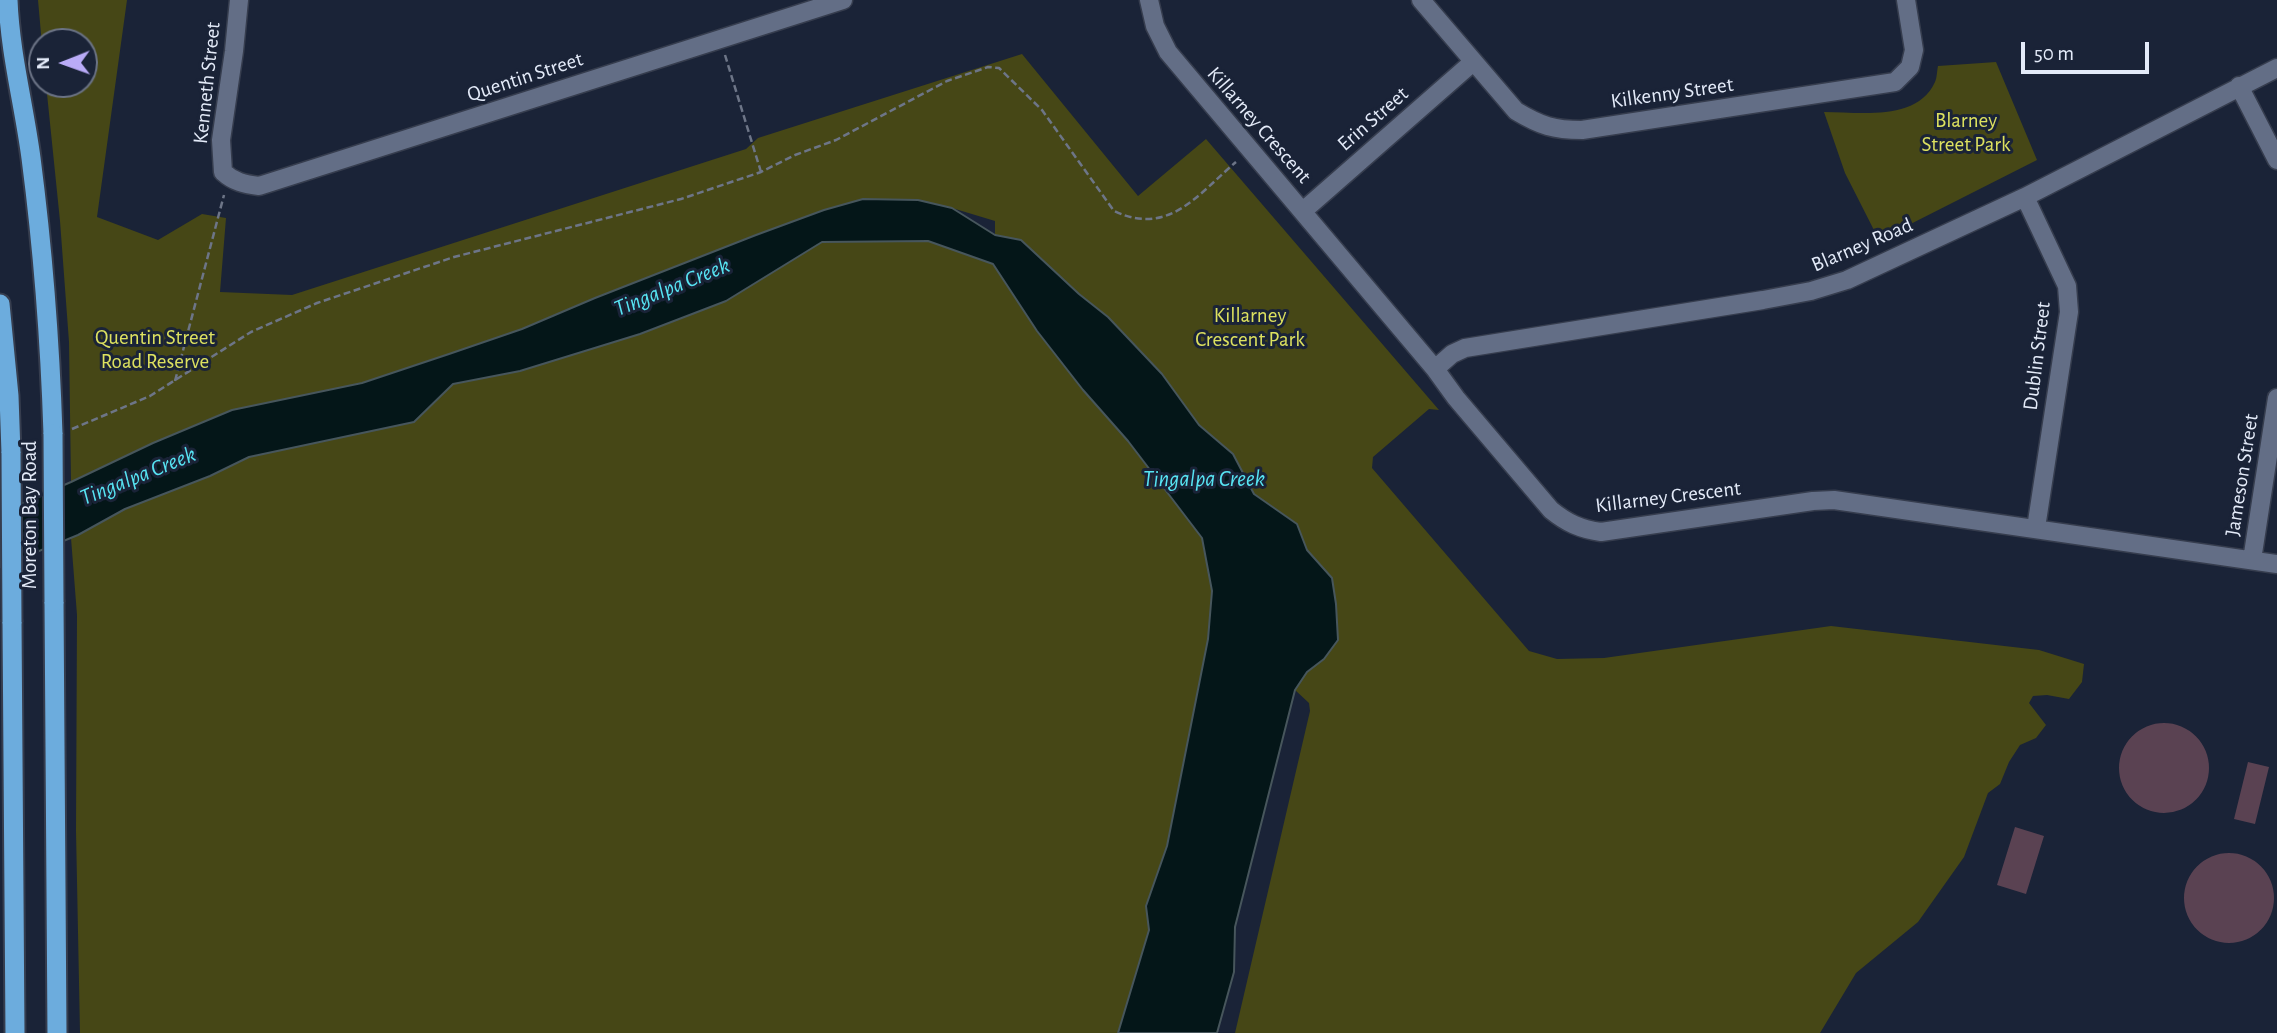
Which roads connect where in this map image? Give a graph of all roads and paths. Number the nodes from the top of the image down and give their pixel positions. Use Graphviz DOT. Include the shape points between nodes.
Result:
graph roads {
  1 [pos="8,0"];
  2 [pos="239,0"];
  3 [pos="844,0"];
  4 [pos="1149,0"];
  5 [pos="1421,0"];
  6 [pos="1906,0"];
  7 [pos="720,39"];
  8 [pos="1473,62"];
  9 [pos="2277,68"];
  10 [pos="2239,86"];
  11 [pos="1251,150"];
  12 [pos="2277,160"];
  13 [pos="761,172"];
  14 [pos="226,175"];
  15 [pos="2025,197"];
  16 [pos="1303,211"];
  17 [pos="0,304"];
  18 [pos="1435,369"];
  19 [pos="175,381"];
  20 [pos="2277,398"];
  21 [pos="57,434"];
  22 [pos="2036,528"];
  23 [pos="2252,560"];
  24 [pos="2277,564"];
  25 [pos="15,1033"];
  26 [pos="57,1033"];
  1 -- 21 [label="highway, Moreton Bay Road" via="44,265"];
  2 -- 14 [label="street, Kenneth Street" via="221,140"];
  3 -- 7 [label="street, Quentin Street"];
  4 -- 11 [label="street, Killarney Crescent" via="1168,52"];
  5 -- 8 [label="street, Kilkenny Street"];
  6 -- 8 [label="street, Kilkenny Street" via="1914,50 1910,67 1895,82 1582,130 1557,130 1516,111"];
  7 -- 13 [label="path"];
  7 -- 14 [label="street, Quentin Street" via="259,186"];
  8 -- 16 [label="street, Erin Street"];
  9 -- 10 [label="street, Blarney Road"];
  10 -- 12 [label="street"];
  10 -- 15 [label="street, Blarney Road"];
  11 -- 13 [label="path" via="1176,213 1158,219 1130,219 1114,211 1042,110 999,68 988,67 947,81 836,140"];
  11 -- 16 [label="street, Killarney Crescent"];
  13 -- 19 [label="path" via="681,199 454,257 317,303 251,331"];
  14 -- 19 [label="path"];
  15 -- 18 [label="street, Blarney Road" via="1847,280 1811,291 1465,348"];
  15 -- 22 [label="street, Dublin Street" via="2067,286 2069,312"];
  16 -- 18 [label="street, Killarney Crescent"];
  17 -- 25 [label="highway, Moreton Bay Road, bridge" via="9,396"];
  18 -- 22 [label="street, Killarney Crescent" via="1551,510 1584,530 1601,532 1834,500"];
  19 -- 21 [label="path"];
  20 -- 23 [label="street, Jameson Street"];
  21 -- 26 [label="highway, Moreton Bay Road, bridge"];
  22 -- 23 [label="street, Killarney Crescent"];
  23 -- 24 [label="street, Killarney Crescent"];
}
